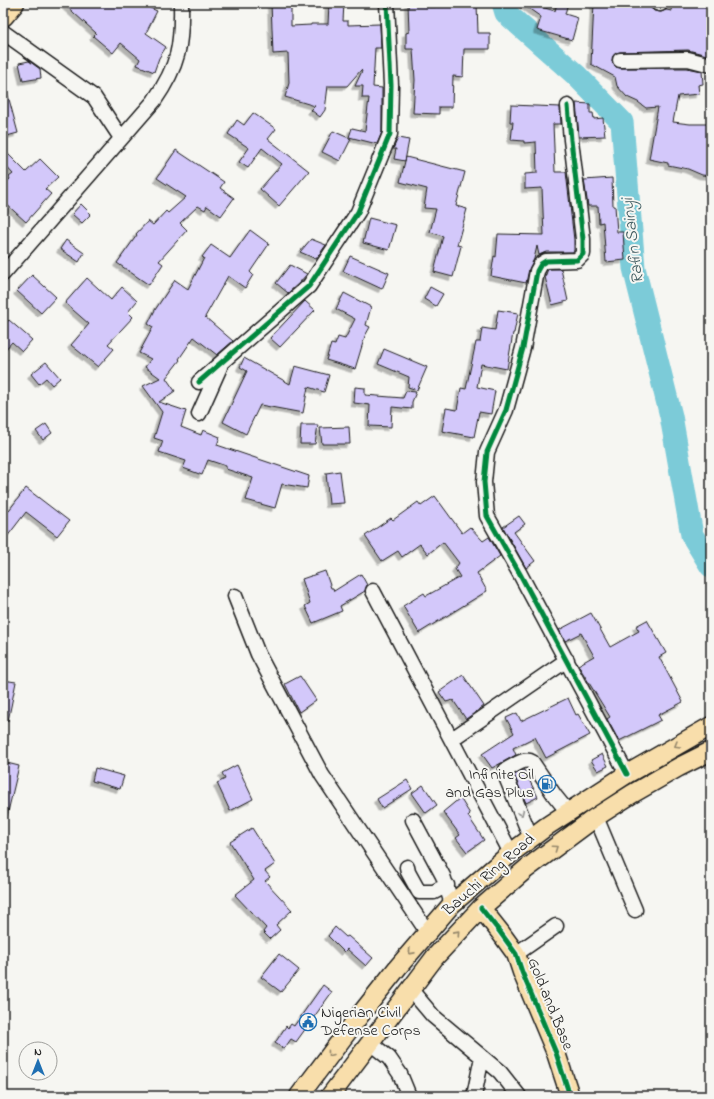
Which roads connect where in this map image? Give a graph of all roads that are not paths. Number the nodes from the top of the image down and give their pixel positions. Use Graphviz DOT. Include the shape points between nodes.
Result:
graph roads {
  1 [pos="14,3"];
  2 [pos="181,3"];
  3 [pos="387,3"];
  4 [pos="3,16"];
  5 [pos="3,32"];
  6 [pos="620,60"];
  7 [pos="711,64"];
  8 [pos="568,106"];
  9 [pos="121,138"];
  10 [pos="3,274"];
  11 [pos="221,364"];
  12 [pos="199,382"];
  13 [pos="199,414"];
  14 [pos="373,590"];
  15 [pos="235,596"];
  16 [pos="567,660"];
  17 [pos="711,726"];
  18 [pos="452,739"];
  19 [pos="711,751"];
  20 [pos="627,774"];
  21 [pos="568,812"];
  22 [pos="596,817"];
  23 [pos="413,820"];
  24 [pos="531,838"];
  25 [pos="511,853"];
  26 [pos="407,867"];
  27 [pos="447,885"];
  28 [pos="452,904"];
  29 [pos="481,908"];
  30 [pos="635,910"];
  31 [pos="556,926"];
  32 [pos="428,934"];
  33 [pos="516,954"];
  34 [pos="411,990"];
  35 [pos="369,1042"];
  36 [pos="482,1057"];
  37 [pos="299,1096"];
  38 [pos="330,1096"];
  39 [pos="409,1096"];
  40 [pos="474,1096"];
  41 [pos="519,1096"];
  42 [pos="570,1096"];
  1 -- 4 [label="highway"];
  2 -- 9 [label="street" via="180,46 170,75 154,101"];
  3 -- 11 [label="street" via="391,85 390,134 358,212 309,286"];
  5 -- 9 [label="street" via="94,97"];
  6 -- 7 [label="street" via="688,59"];
  8 -- 16 [label="street" via="583,254 578,260 546,261 537,271 523,348 506,410 487,452 484,482 487,516"];
  9 -- 10 [label="street"];
  11 -- 12 [label="street"];
  11 -- 13 [label="street"];
  14 -- 18 [label="street"];
  15 -- 32 [label="street" via="258,654 322,775"];
  16 -- 18 [label="street"];
  16 -- 20 [label="street"];
  17 -- 20 [label="main road, Bauchi Ring Road, one-way"];
  18 -- 25 [label="street"];
  19 -- 22 [label="main road, Bauchi Ring Road"];
  20 -- 21 [label="main road, Bauchi Ring Road"];
  21 -- 24 [label="main road, Bauchi Ring Road"];
  21 -- 24 [label="street, one-way" via="532,762 525,760 506,770 506,777"];
  29 -- 22 [label="main road, Bauchi Ring Road, one-way" via="526,869"];
  22 -- 30 [label="street"];
  23 -- 27 [label="street"];
  24 -- 25 [label="main road, Bauchi Ring Road"];
  25 -- 28 [label="main road, Bauchi Ring Road"];
  26 -- 27 [label="street" via="419,892 434,892"];
  27 -- 28 [label="street"];
  28 -- 32 [label="main road, Bauchi Ring Road"];
  29 -- 33 [label="main road, Gold and Base"];
  34 -- 29 [label="main road, Bauchi Ring Road, one-way" via="435,957"];
  31 -- 33 [label="street"];
  32 -- 37 [label="main road, Bauchi Ring Road, one-way" via="364,1009"];
  33 -- 42 [label="main road, Gold and Base" via="556,1053"];
  34 -- 35 [label="main road, Bauchi Ring Road"];
  34 -- 36 [label="street" via="433,1016"];
  35 -- 38 [label="main road, Bauchi Ring Road"];
  35 -- 39 [label="street" via="389,1058 400,1074"];
  36 -- 40 [label="street"];
  36 -- 41 [label="street" via="500,1072"];
}
